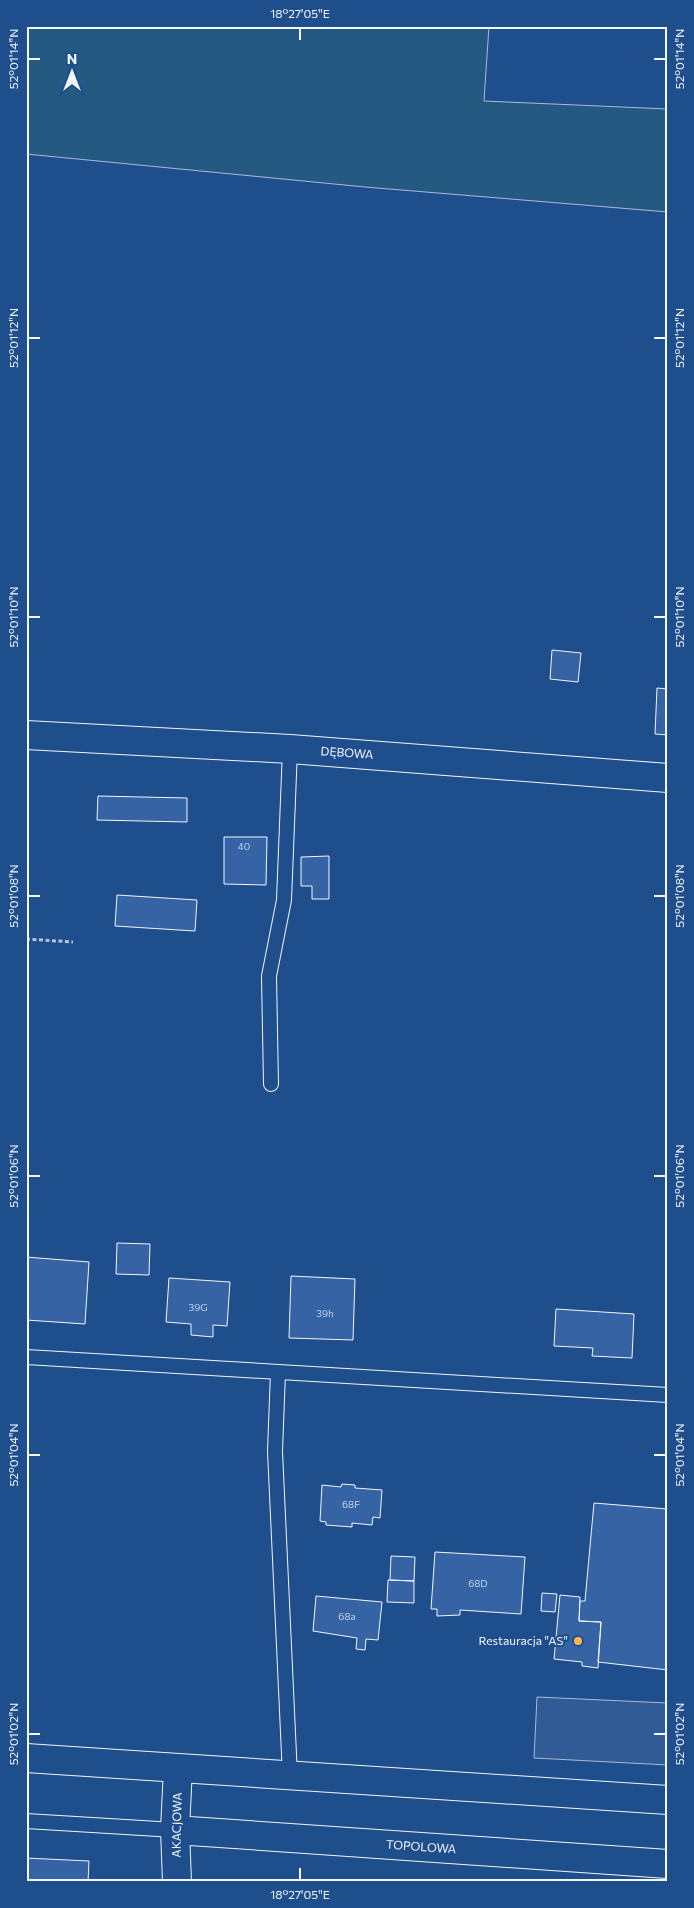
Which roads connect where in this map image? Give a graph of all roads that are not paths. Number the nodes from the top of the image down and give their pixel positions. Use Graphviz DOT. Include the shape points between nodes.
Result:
graph roads {
  1 [pos="26,736"];
  2 [pos="290,749"];
  3 [pos="668,778"];
  4 [pos="272,1084"];
  5 [pos="26,1357"];
  6 [pos="278,1372"];
  7 [pos="668,1394"];
  8 [pos="26,1758"];
  9 [pos="178,1768"];
  10 [pos="290,1776"];
  11 [pos="668,1800"];
  12 [pos="26,1821"];
  13 [pos="175,1830"];
  14 [pos="668,1864"];
  15 [pos="177,1882"];
  1 -- 2 [label="street, DĘBOWA"];
  2 -- 3 [label="street, DĘBOWA"];
  2 -- 4 [label="lane" via="284,900 269,976"];
  5 -- 6 [label="lane"];
  6 -- 7 [label="lane"];
  6 -- 10 [label="lane" via="275,1451"];
  8 -- 9 [label="street"];
  9 -- 10 [label="street"];
  9 -- 13 [label="street, AKACJOWA"];
  10 -- 11 [label="street"];
  12 -- 13 [label="lane"];
  13 -- 14 [label="street, TOPOLOWA"];
  13 -- 15 [label="street, AKACJOWA"];
}
